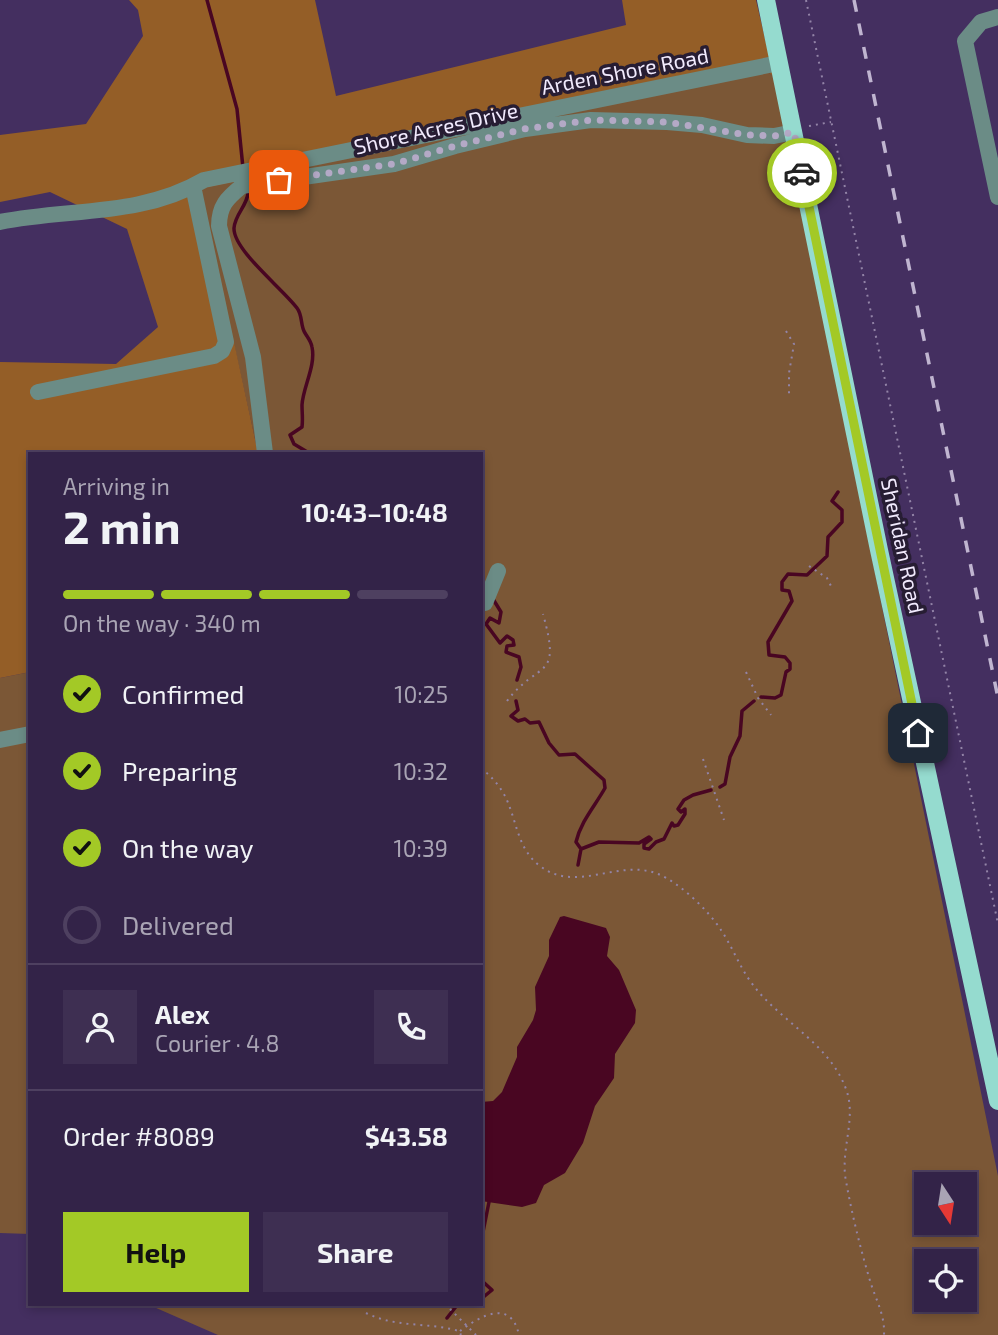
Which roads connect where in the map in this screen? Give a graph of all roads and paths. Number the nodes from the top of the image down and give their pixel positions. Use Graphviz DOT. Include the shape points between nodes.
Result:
graph roads {
  1 [pos="766,0"];
  2 [pos="806,0"];
  3 [pos="998,17"];
  4 [pos="779,63"];
  5 [pos="832,121"];
  6 [pos="794,132"];
  7 [pos="193,186"];
  8 [pos="998,197"];
  9 [pos="0,222"];
  10 [pos="786,331"];
  11 [pos="38,392"];
  12 [pos="789,398"];
  13 [pos="265,452"];
  14 [pos="809,566"];
  15 [pos="498,571"];
  16 [pos="832,588"];
  17 [pos="485,603"];
  18 [pos="543,614"];
  19 [pos="746,672"];
  20 [pos="507,701"];
  21 [pos="771,715"];
  22 [pos="28,734"];
  23 [pos="0,740"];
  24 [pos="703,760"];
  25 [pos="483,770"];
  26 [pos="724,820"];
  27 [pos="998,924"];
  28 [pos="998,1101"];
  29 [pos="447,1306"];
  30 [pos="366,1313"];
  31 [pos="459,1331"];
  32 [pos="461,1335"];
  33 [pos="476,1335"];
  34 [pos="519,1335"];
  35 [pos="884,1335"];
  1 -- 4 [label="main road, Sheridan Road"];
  2 -- 5 [label="path"];
  3 -- 8 [label="street" via="981,22 965,41"];
  4 -- 6 [label="main road, Sheridan Road"];
  4 -- 7 [label="street, Arden Shore Road" via="263,167"];
  5 -- 6 [label="path"];
  5 -- 27 [label="path"];
  6 -- 13 [label="street, Shore Acres Drive" via="747,135 667,122 591,120 524,129 394,164 242,186 226,199 219,226 253,357"];
  6 -- 28 [label="main road, Sheridan Road" via="878,550"];
  7 -- 9 [label="street, Arden Shore Road" via="127,208"];
  7 -- 11 [label="street" via="226,342 219,354"];
  10 -- 12 [label="path" via="794,344"];
  14 -- 16 [label="path" via="827,578"];
  15 -- 17 [label="street"];
  18 -- 20 [label="path" via="550,657"];
  19 -- 21 [label="path"];
  22 -- 23 [label="street"];
  24 -- 26 [label="path"];
  25 -- 35 [label="path" via="505,797 520,840 549,873 575,878 644,870 672,882 720,927 752,985 835,1068 848,1093 850,1109 845,1179 883,1315"];
  29 -- 33 [label="path, bridge"];
  30 -- 31 [label="path" via="405,1325"];
  31 -- 32 [label="path"];
  31 -- 34 [label="path" via="492,1312 513,1321"];
}
